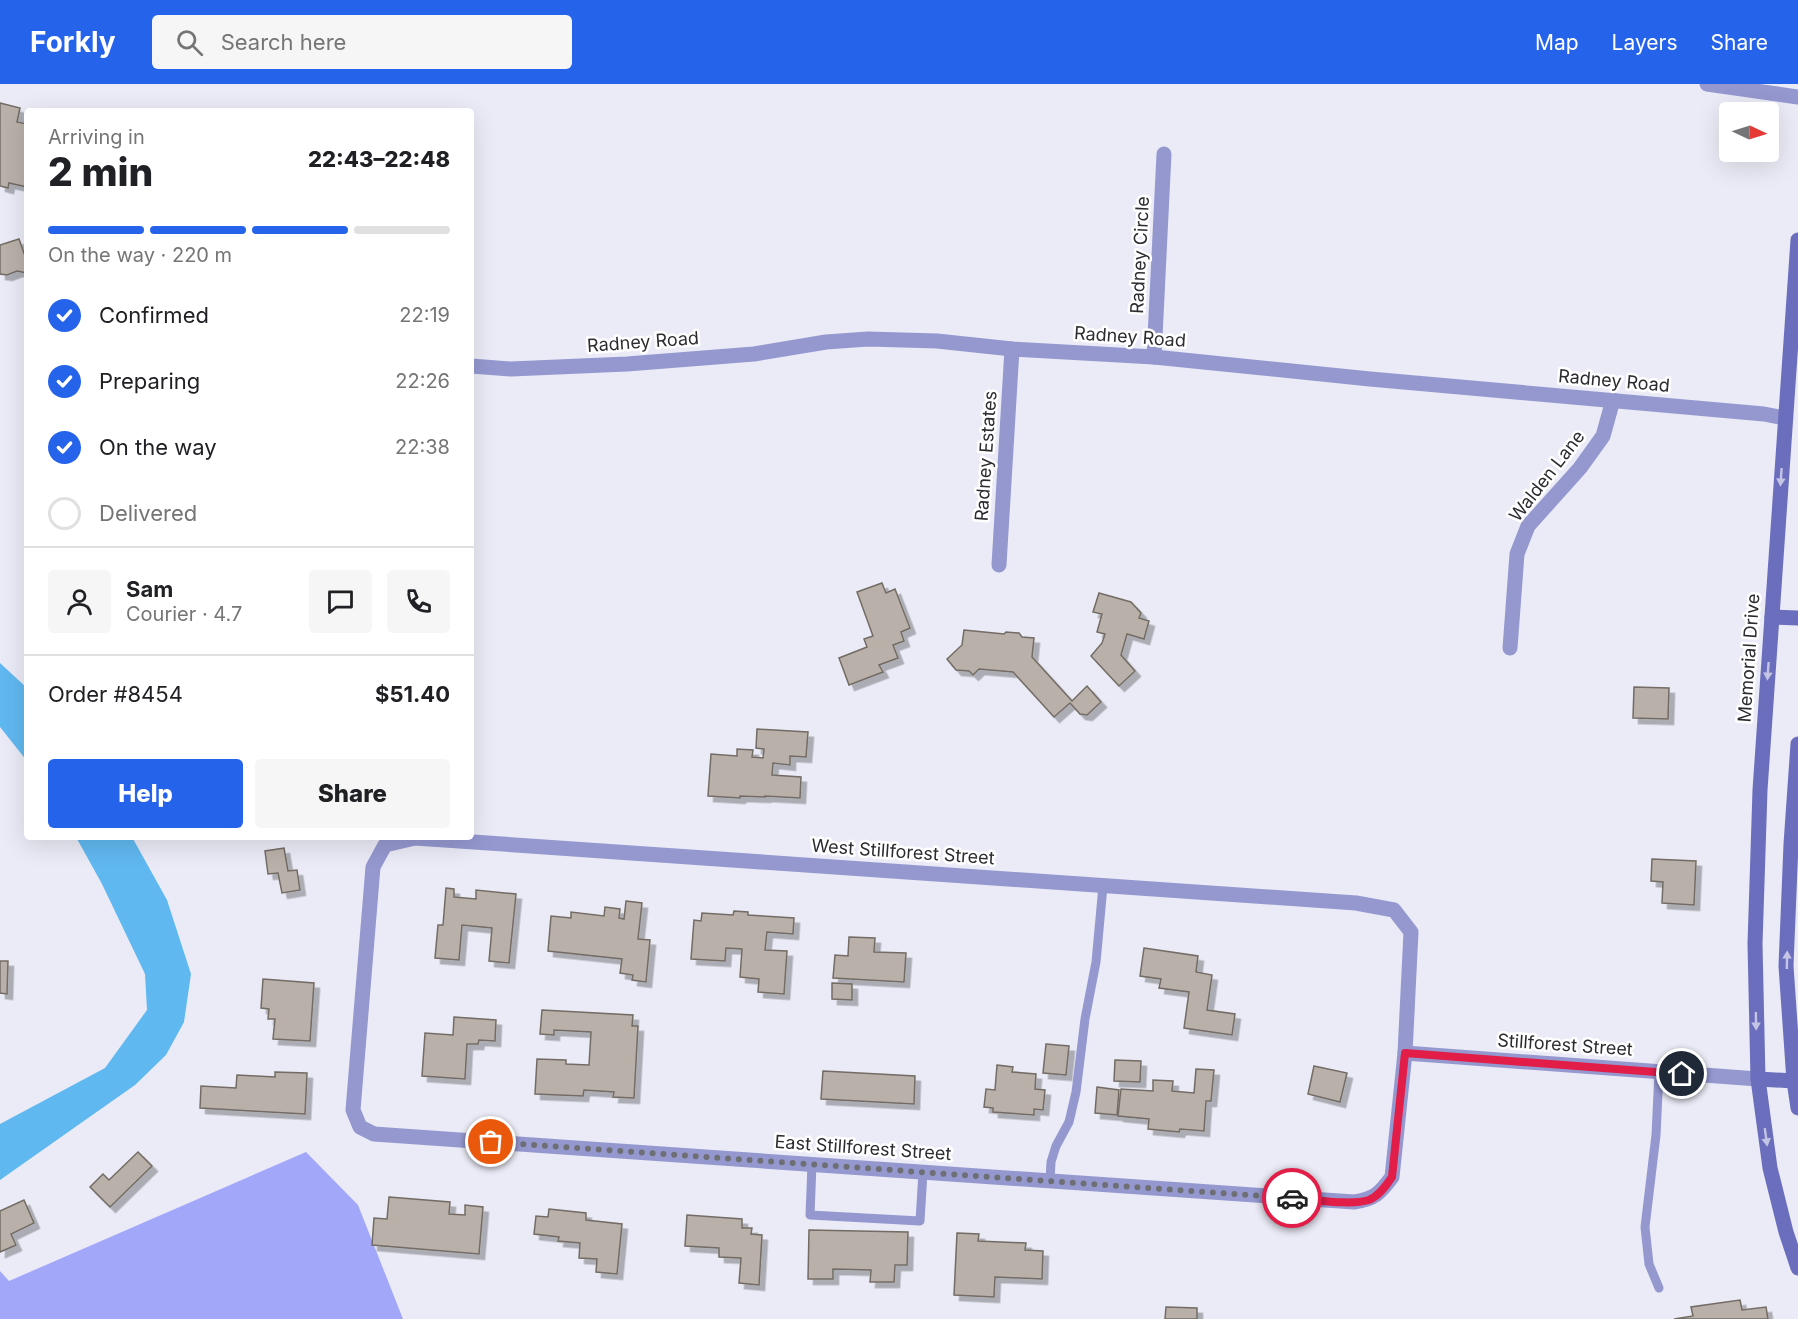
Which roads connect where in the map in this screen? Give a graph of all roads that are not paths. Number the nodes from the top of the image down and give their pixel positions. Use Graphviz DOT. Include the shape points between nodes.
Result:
graph roads {
  1 [pos="1707,84"];
  2 [pos="1798,97"];
  3 [pos="1164,154"];
  4 [pos="1798,240"];
  5 [pos="1012,349"];
  6 [pos="1154,357"];
  7 [pos="474,366"];
  8 [pos="1613,400"];
  9 [pos="1792,420"];
  10 [pos="999,565"];
  11 [pos="1772,617"];
  12 [pos="1798,618"];
  13 [pos="1510,648"];
  14 [pos="1798,744"];
  15 [pos="405,840"];
  16 [pos="444,840"];
  17 [pos="1103,886"];
  18 [pos="364,966"];
  19 [pos="1405,1053"];
  20 [pos="1659,1072"];
  21 [pos="1758,1079"];
  22 [pos="1796,1085"];
  23 [pos="1798,1108"];
  24 [pos="812,1164"];
  25 [pos="923,1172"];
  26 [pos="1050,1181"];
  27 [pos="1798,1268"];
  28 [pos="1659,1288"];
  1 -- 2 [label="street"];
  3 -- 6 [label="street, Radney Circle"];
  4 -- 9 [label="main road, Memorial Drive"];
  5 -- 6 [label="street, Radney Road"];
  5 -- 7 [label="street, Radney Road" via="868,339 754,354 627,364 511,369"];
  5 -- 10 [label="street, Radney Estates"];
  6 -- 8 [label="street, Radney Road"];
  8 -- 9 [label="street, Radney Road"];
  8 -- 13 [label="street, Walden Lane" via="1603,436 1581,468 1528,526 1516,554"];
  9 -- 11 [label="main road, Memorial Drive, one-way"];
  11 -- 12 [label="main road"];
  11 -- 21 [label="main road, Memorial Drive, one-way" via="1755,933"];
  22 -- 14 [label="main road, one-way" via="1786,966"];
  15 -- 18 [label="street, West Stillforest Street" via="385,844 373,867"];
  16 -- 17 [label="street, West Stillforest Street"];
  17 -- 19 [label="street, West Stillforest Street" via="1356,903 1394,910 1411,932"];
  17 -- 26 [label="lane" via="1076,1092 1069,1122 1051,1162"];
  18 -- 24 [label="street, East Stillforest Street" via="352,1110 360,1127 374,1134"];
  19 -- 20 [label="street, Stillforest Street"];
  19 -- 26 [label="street, East Stillforest Street" via="1392,1177 1370,1199 1354,1202"];
  20 -- 21 [label="street, Stillforest Street"];
  20 -- 28 [label="lane" via="1645,1227 1648,1264"];
  21 -- 22 [label="main road"];
  21 -- 27 [label="main road, Memorial Drive, one-way" via="1770,1168"];
  22 -- 23 [label="main road"];
  24 -- 25 [label="street, East Stillforest Street"];
  24 -- 25 [label="lane" via="810,1215 920,1221"];
  25 -- 26 [label="street, East Stillforest Street"];
}
